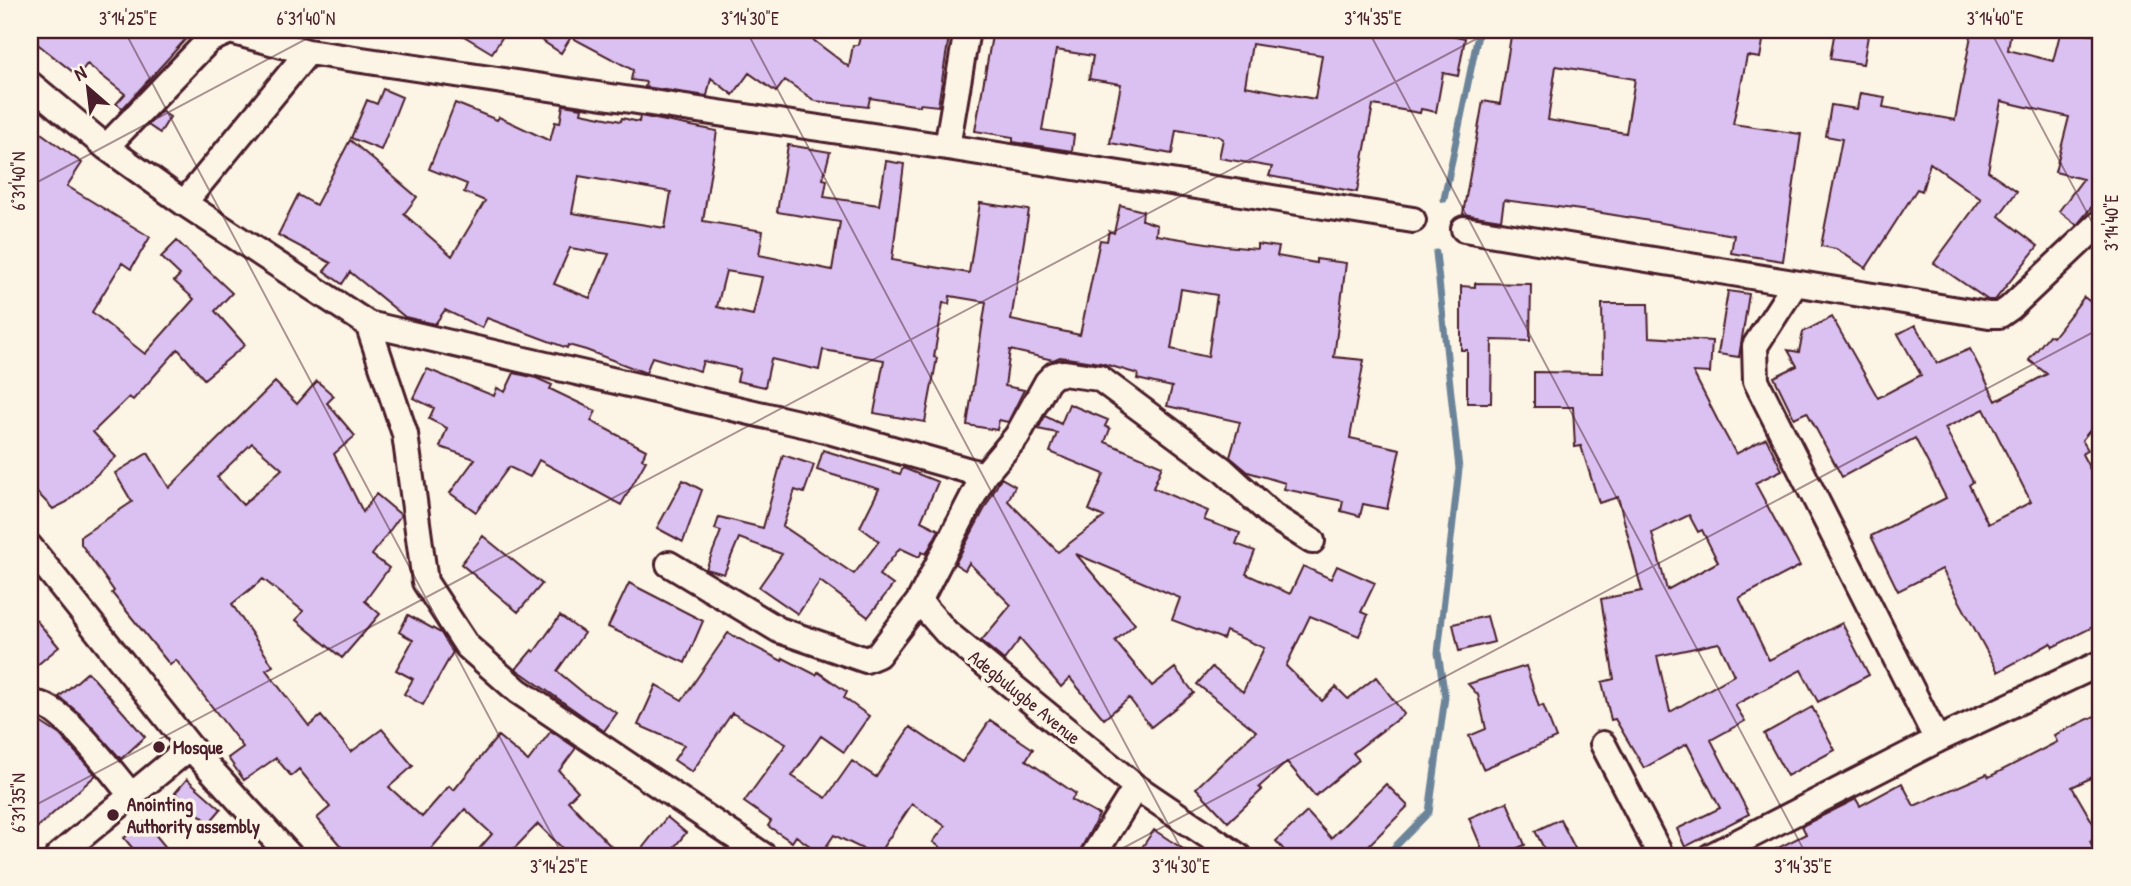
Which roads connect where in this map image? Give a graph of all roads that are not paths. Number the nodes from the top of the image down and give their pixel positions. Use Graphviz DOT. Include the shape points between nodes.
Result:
graph roads {
  1 [pos="967,30"];
  2 [pos="308,52"];
  3 [pos="30,84"];
  4 [pos="106,147"];
  5 [pos="947,147"];
  6 [pos="184,203"];
  7 [pos="1413,220"];
  8 [pos="2101,222"];
  9 [pos="1464,229"];
  10 [pos="1795,284"];
  11 [pos="368,324"];
  12 [pos="984,475"];
  13 [pos="1312,541"];
  14 [pos="30,547"];
  15 [pos="669,564"];
  16 [pos="919,601"];
  17 [pos="2101,663"];
  18 [pos="30,704"];
  19 [pos="1937,740"];
  20 [pos="1603,744"];
  21 [pos="190,747"];
  22 [pos="1136,788"];
  23 [pos="131,795"];
  24 [pos="58,856"];
  25 [pos="290,856"];
  26 [pos="764,856"];
  27 [pos="1093,856"];
  28 [pos="1238,856"];
  29 [pos="1661,856"];
  30 [pos="1711,856"];
  1 -- 5 [label="street"];
  2 -- 4 [label="street" via="230,31 218,34"];
  2 -- 5 [label="street"];
  2 -- 6 [label="street"];
  3 -- 4 [label="street"];
  4 -- 6 [label="street"];
  5 -- 7 [label="street"];
  6 -- 11 [label="street"];
  8 -- 10 [label="street" via="2000,315"];
  9 -- 10 [label="street"];
  10 -- 19 [label="street" via="1755,346 1756,382"];
  11 -- 12 [label="street" via="811,426"];
  11 -- 26 [label="street" via="405,434 425,582 467,646 518,691"];
  12 -- 13 [label="street" via="1017,436 1054,374 1099,378 1223,470 1273,516"];
  12 -- 16 [label="street"];
  14 -- 21 [label="street"];
  15 -- 16 [label="street" via="779,630 856,659 878,655"];
  16 -- 22 [label="street, Adegbulugbe Avenue" via="946,632"];
  17 -- 19 [label="street"];
  18 -- 23 [label="street" via="47,706 62,716"];
  19 -- 30 [label="street"];
  20 -- 29 [label="street"];
  21 -- 23 [label="street"];
  21 -- 25 [label="street"];
  22 -- 27 [label="street"];
  22 -- 28 [label="street, Adegbulugbe Avenue"];
  23 -- 24 [label="street"];
}
